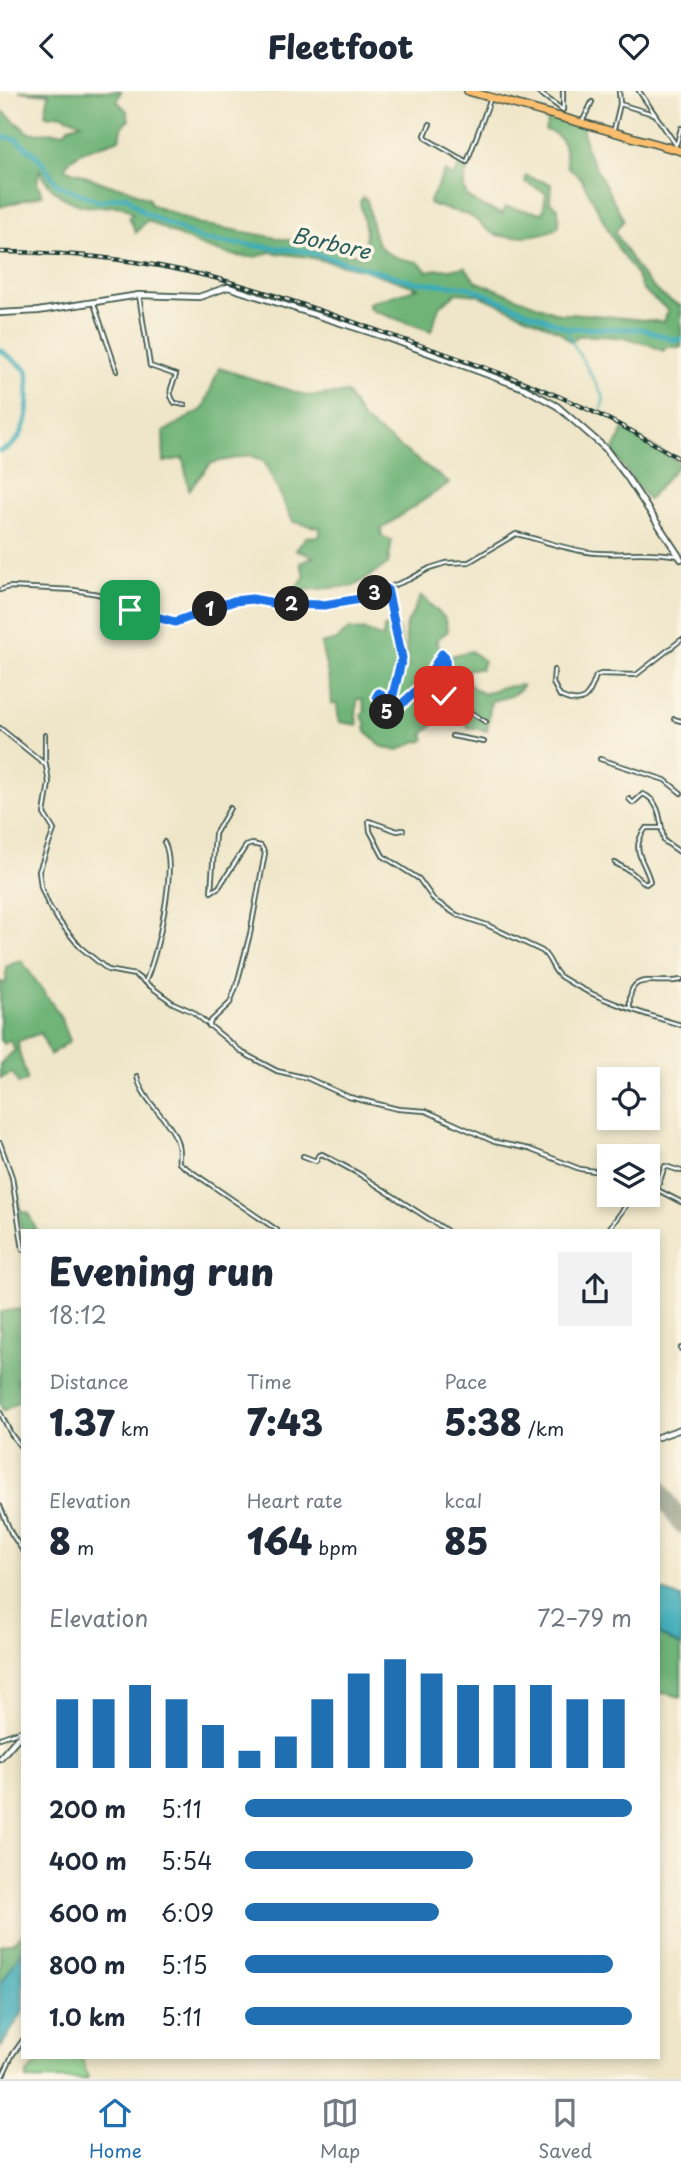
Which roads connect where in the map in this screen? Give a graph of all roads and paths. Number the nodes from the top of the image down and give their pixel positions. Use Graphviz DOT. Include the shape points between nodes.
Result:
graph roads {
  1 [pos="468,91"];
  2 [pos="537,91"];
  3 [pos="563,91"];
  4 [pos="619,91"];
  5 [pos="639,91"];
  6 [pos="490,97"];
  7 [pos="592,101"];
  8 [pos="620,104"];
  9 [pos="563,114"];
  10 [pos="655,114"];
  11 [pos="582,123"];
  12 [pos="430,124"];
  13 [pos="681,128"];
  14 [pos="613,132"];
  15 [pos="677,149"];
  16 [pos="139,295"];
  17 [pos="93,301"];
  18 [pos="0,313"];
  19 [pos="117,371"];
  20 [pos="186,405"];
  21 [pos="680,558"];
  22 [pos="387,589"];
  23 [pos="0,590"];
  24 [pos="681,640"];
  25 [pos="554,670"];
  26 [pos="674,719"];
  27 [pos="681,721"];
  28 [pos="486,722"];
  29 [pos="0,728"];
  30 [pos="45,735"];
  31 [pos="452,736"];
  32 [pos="484,742"];
  33 [pos="600,759"];
  34 [pos="46,765"];
  35 [pos="681,793"];
  36 [pos="629,799"];
  37 [pos="230,808"];
  38 [pos="661,828"];
  39 [pos="403,829"];
  40 [pos="164,842"];
  41 [pos="681,853"];
  42 [pos="615,863"];
  43 [pos="681,980"];
  44 [pos="145,983"];
  45 [pos="630,1008"];
  46 [pos="681,1025"];
  47 [pos="209,1026"];
  48 [pos="137,1076"];
  49 [pos="0,1143"];
  50 [pos="303,1156"];
  51 [pos="597,1171"];
  52 [pos="681,1171"];
  53 [pos="660,1180"];
  54 [pos="660,1191"];
  55 [pos="681,1202"];
  56 [pos="625,1207"];
  57 [pos="276,1229"];
  58 [pos="444,1229"];
  59 [pos="609,1229"];
  60 [pos="21,1237"];
  61 [pos="0,1412"];
  62 [pos="681,1429"];
  63 [pos="660,1436"];
  64 [pos="21,1447"];
  65 [pos="0,1506"];
  66 [pos="21,1548"];
  67 [pos="21,1732"];
  68 [pos="21,1733"];
  69 [pos="0,1738"];
  70 [pos="0,1758"];
  71 [pos="21,2043"];
  72 [pos="1,2079"];
  1 -- 6 [label="main road"];
  2 -- 9 [label="street"];
  3 -- 9 [label="street"];
  4 -- 8 [label="street"];
  5 -- 10 [label="street"];
  6 -- 9 [label="main road"];
  6 -- 12 [label="street" via="467,162 427,139"];
  7 -- 11 [label="street"];
  8 -- 10 [label="street"];
  8 -- 14 [label="street"];
  9 -- 11 [label="main road"];
  10 -- 15 [label="street"];
  11 -- 14 [label="main road"];
  13 -- 15 [label="street"];
  14 -- 15 [label="main road"];
  16 -- 17 [label="street"];
  16 -- 20 [label="street" via="150,366 176,375 170,396 175,403"];
  16 -- 21 [label="street" via="199,297 232,287 524,388 557,406 605,448"];
  17 -- 18 [label="street"];
  17 -- 19 [label="street"];
  21 -- 22 [label="street" via="656,552 568,550 516,534 469,562 430,568"];
  22 -- 23 [label="street" via="324,605 234,601 175,622 130,610 98,594"];
  22 -- 28 [label="street" via="402,658 390,702 378,694 382,707 395,710 428,679 442,654 446,674 430,701 446,697"];
  24 -- 25 [label="street" via="636,675 596,676 590,695 581,700 560,696 553,683"];
  26 -- 27 [label="street"];
  29 -- 34 [label="street"];
  30 -- 34 [label="street"];
  31 -- 32 [label="street"];
  33 -- 35 [label="street" via="665,780"];
  34 -- 44 [label="street" via="49,783 44,814 54,834 40,871 48,904 98,964 135,975"];
  36 -- 38 [label="street" via="633,803 643,795 653,800"];
  37 -- 47 [label="street" via="215,834 211,892 246,846 261,846 265,853 237,984 230,1003"];
  38 -- 41 [label="street" via="664,841"];
  38 -- 42 [label="street" via="646,828 639,838 638,854 650,881 646,884"];
  39 -- 45 [label="street" via="369,821 383,856 419,880 434,900 457,915 542,951 558,975"];
  40 -- 44 [label="street" via="167,896"];
  43 -- 45 [label="street" via="645,980 632,986"];
  44 -- 47 [label="street"];
  45 -- 46 [label="street"];
  47 -- 51 [label="street" via="243,1053 277,1071 307,1078 349,1097 436,1114 495,1142"];
  48 -- 57 [label="street" via="141,1090 178,1144 180,1164"];
  49 -- 60 [label="street" via="11,1171"];
  50 -- 58 [label="street" via="316,1161 322,1154"];
  52 -- 53 [label="street" via="665,1166"];
  54 -- 55 [label="street"];
  56 -- 59 [label="street"];
  61 -- 64 [label="street"];
  62 -- 63 [label="street"];
  65 -- 66 [label="street"];
  67 -- 69 [label="street"];
  68 -- 70 [label="street"];
  71 -- 72 [label="street"];
}
